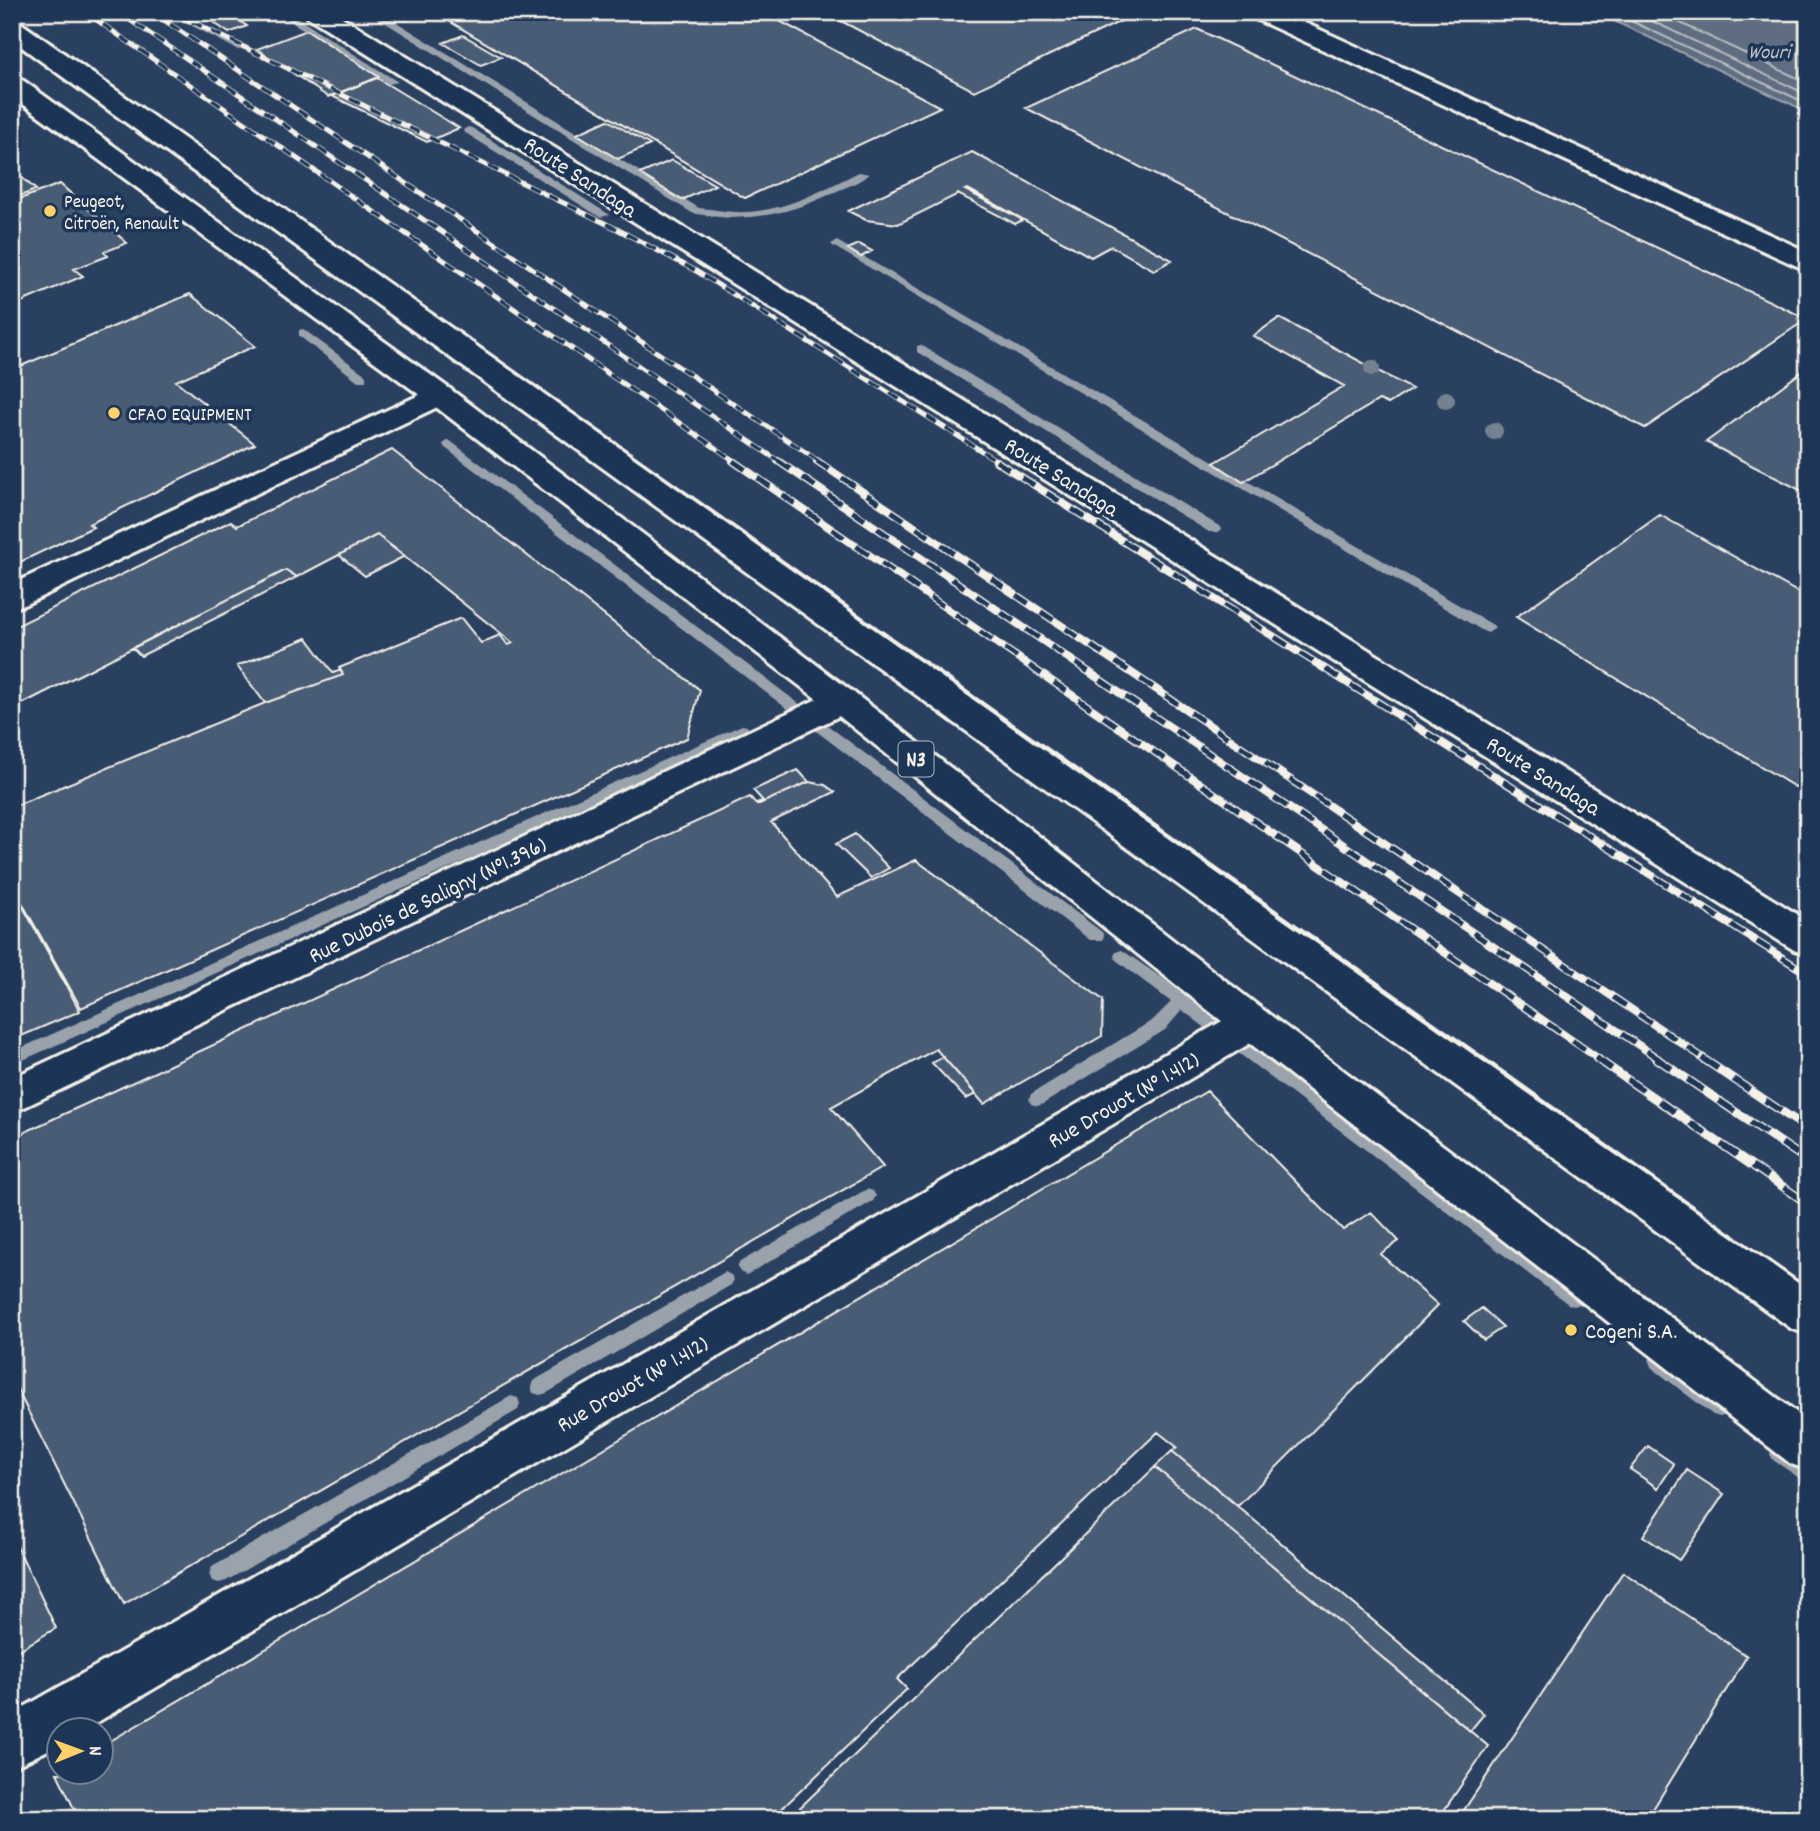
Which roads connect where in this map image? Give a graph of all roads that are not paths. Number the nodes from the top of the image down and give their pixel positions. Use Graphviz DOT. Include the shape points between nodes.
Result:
graph roads {
  1 [pos="317,12"];
  2 [pos="1260,12"];
  3 [pos="12,28"];
  4 [pos="14,87"];
  5 [pos="1808,263"];
  6 [pos="439,395"];
  7 [pos="12,597"];
  8 [pos="842,701"];
  9 [pos="1808,940"];
  10 [pos="1252,1023"];
  11 [pos="12,1097"];
  12 [pos="1808,1315"];
  13 [pos="1808,1449"];
  14 [pos="12,1743"];
  1 -- 9 [label="main road, Route Sandaga"];
  2 -- 5 [label="main road"];
  3 -- 12 [label="main road" via="526,393 1356,996"];
  4 -- 6 [label="main road, N3"];
  6 -- 7 [label="main road"];
  6 -- 8 [label="main road, N3"];
  8 -- 10 [label="main road, N3"];
  8 -- 11 [label="main road, Rue Dubois de Saligny (N°1.396)"];
  10 -- 13 [label="main road, N3"];
  10 -- 14 [label="main road, Rue Drouot (N° 1.412)"];
}
